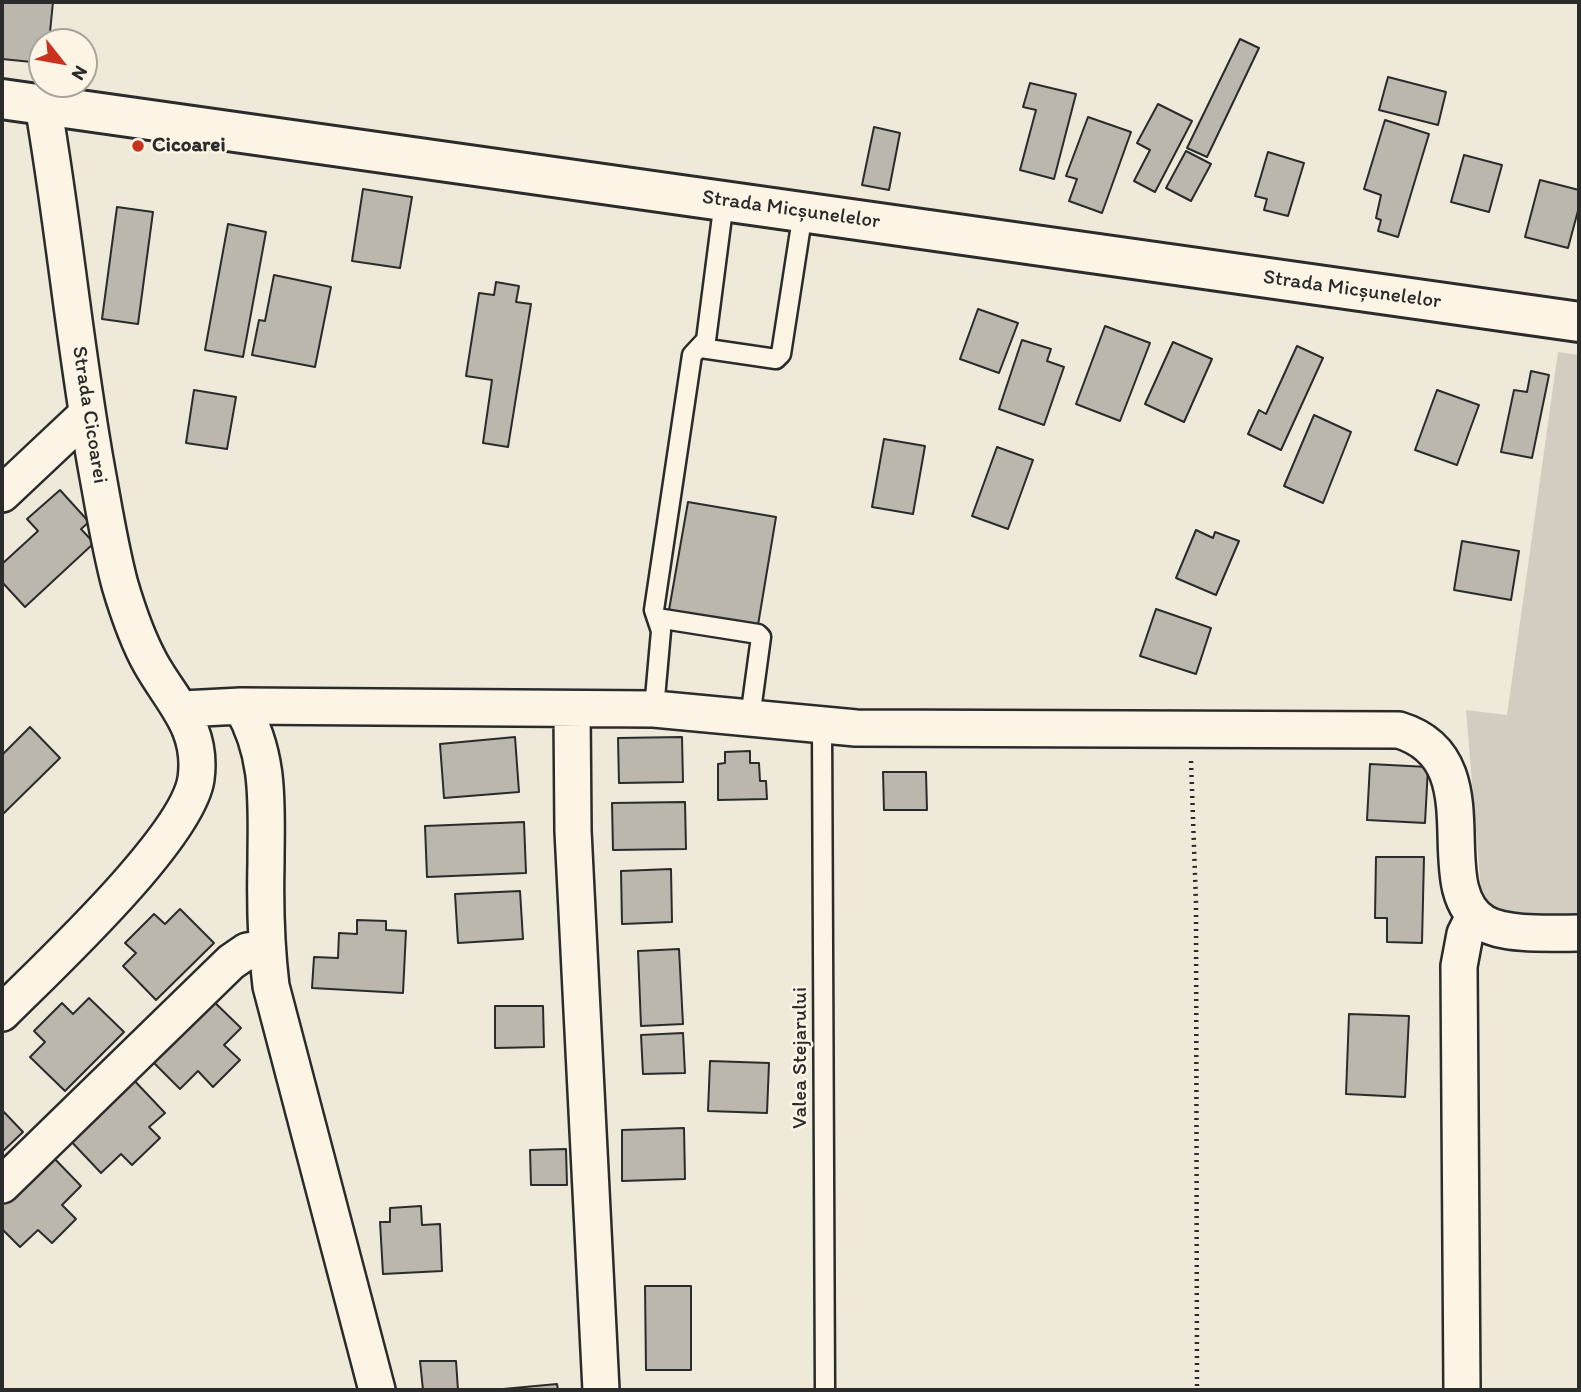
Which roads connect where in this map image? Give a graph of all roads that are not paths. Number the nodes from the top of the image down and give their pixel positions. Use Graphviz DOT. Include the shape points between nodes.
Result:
graph roads {
  1 [pos="2,99"];
  2 [pos="43,105"];
  3 [pos="724,201"];
  4 [pos="803,212"];
  5 [pos="1579,322"];
  6 [pos="701,348"];
  7 [pos="86,414"];
  8 [pos="2,494"];
  9 [pos="657,618"];
  10 [pos="241,706"];
  11 [pos="183,709"];
  12 [pos="654,709"];
  13 [pos="572,710"];
  14 [pos="750,718"];
  15 [pos="822,726"];
  16 [pos="1474,916"];
  17 [pos="1579,933"];
  18 [pos="266,948"];
  19 [pos="2,1013"];
  20 [pos="2,1185"];
  21 [pos="377,1390"];
  22 [pos="601,1390"];
  23 [pos="825,1390"];
  24 [pos="1462,1390"];
  1 -- 2 [label="street, Strada Micșunelelor"];
  2 -- 3 [label="street, Strada Micșunelelor"];
  2 -- 7 [label="street, Strada Cicoarei"];
  3 -- 4 [label="street, Strada Micșunelelor"];
  3 -- 6 [label="lane" via="706,340"];
  4 -- 5 [label="street, Strada Micșunelelor"];
  4 -- 6 [label="lane" via="781,354 776,359"];
  6 -- 9 [label="lane" via="692,355 654,610"];
  7 -- 8 [label="street"];
  7 -- 11 [label="street, Strada Cicoarei" via="128,613 153,666"];
  9 -- 12 [label="lane" via="661,631"];
  9 -- 14 [label="lane" via="761,637"];
  10 -- 11 [label="street"];
  10 -- 13 [label="street"];
  10 -- 18 [label="street" via="254,727 264,761"];
  11 -- 19 [label="street, Strada Cicoarei" via="196,760 196,780 187,804 114,899"];
  12 -- 13 [label="street"];
  12 -- 14 [label="street"];
  13 -- 22 [label="street" via="573,831"];
  14 -- 15 [label="street"];
  15 -- 16 [label="street" via="1399,730 1422,740 1442,761 1450,778 1459,870 1464,897"];
  15 -- 23 [label="lane, Valea Stejarului"];
  16 -- 17 [label="street" via="1501,929"];
  16 -- 24 [label="street" via="1459,965"];
  18 -- 20 [label="street" via="247,951 231,962"];
  18 -- 21 [label="street" via="285,1047"];
}
